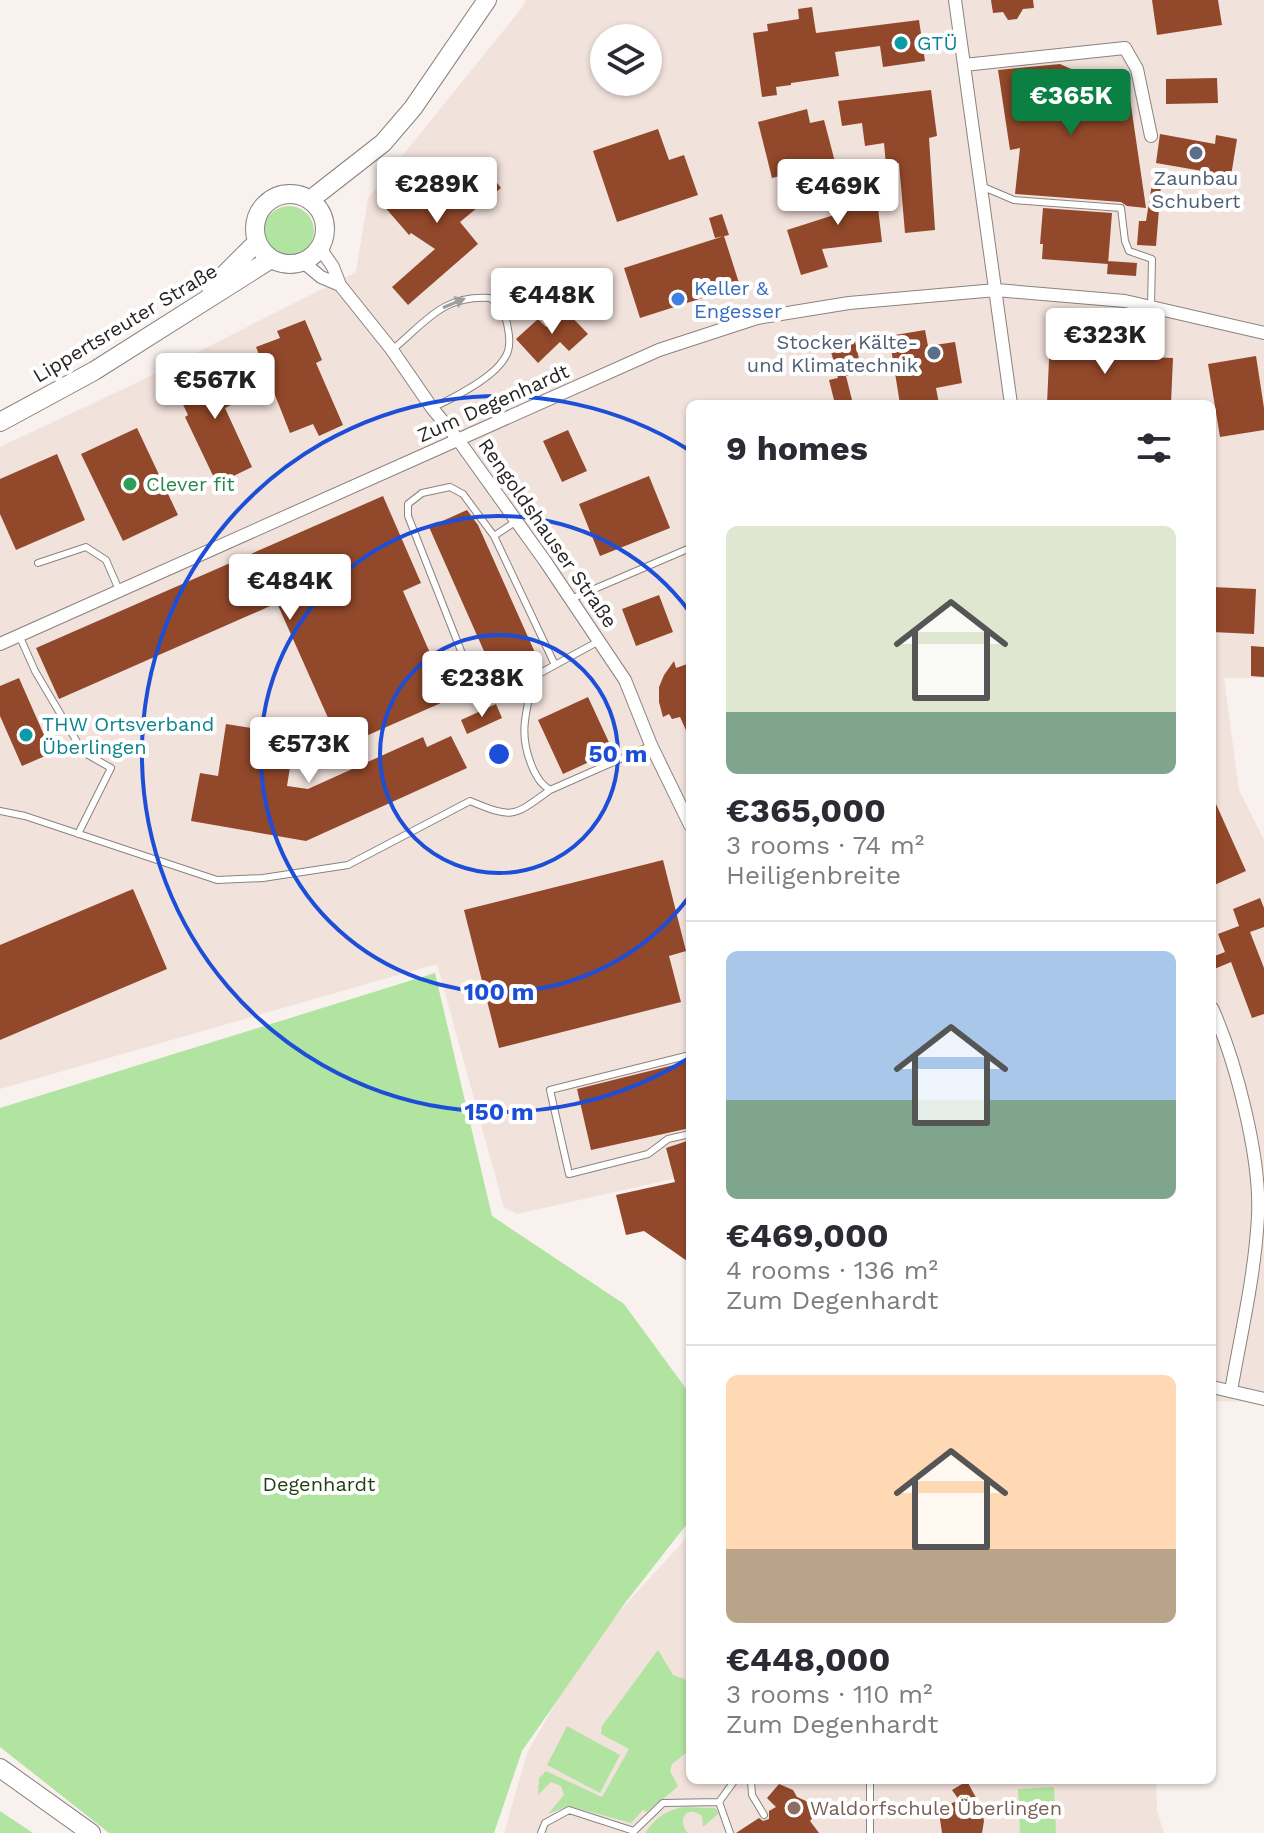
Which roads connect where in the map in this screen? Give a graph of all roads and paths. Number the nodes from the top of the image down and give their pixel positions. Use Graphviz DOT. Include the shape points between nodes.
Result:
graph roads {
  1 [pos="487,0"];
  2 [pos="955,0"];
  3 [pos="964,65"];
  4 [pos="1151,136"];
  5 [pos="981,186"];
  6 [pos="315,206"];
  7 [pos="257,242"];
  8 [pos="320,248"];
  9 [pos="271,259"];
  10 [pos="303,262"];
  11 [pos="340,285"];
  12 [pos="996,290"];
  13 [pos="1151,306"];
  14 [pos="190,310"];
  15 [pos="1264,333"];
  16 [pos="392,350"];
  17 [pos="1010,400"];
  18 [pos="432,408"];
  19 [pos="0,422"];
  20 [pos="459,441"];
  21 [pos="517,521"];
  22 [pos="494,536"];
  23 [pos="686,550"];
  24 [pos="38,563"];
  25 [pos="119,590"];
  26 [pos="571,599"];
  27 [pos="19,635"];
  28 [pos="599,641"];
  29 [pos="0,644"];
  30 [pos="555,665"];
  31 [pos="534,676"];
  32 [pos="651,745"];
  33 [pos="550,790"];
  34 [pos="0,811"];
  35 [pos="686,817"];
  36 [pos="78,834"];
  37 [pos="1216,1017"];
  38 [pos="686,1056"];
  39 [pos="686,1135"];
  40 [pos="1216,1388"];
  41 [pos="1231,1391"];
  42 [pos="1264,1399"];
  43 [pos="0,1768"];
  44 [pos="732,1784"];
  45 [pos="751,1784"];
  46 [pos="870,1784"];
  47 [pos="719,1802"];
  48 [pos="764,1815"];
  49 [pos="634,1832"];
  50 [pos="91,1833"];
  51 [pos="541,1833"];
  52 [pos="730,1833"];
  53 [pos="870,1833"];
  1 -- 6 [label="main road" via="413,108"];
  2 -- 3 [label="street"];
  3 -- 4 [label="street" via="1125,48 1137,69"];
  3 -- 5 [label="street"];
  5 -- 12 [label="street"];
  5 -- 13 [label="lane" via="1014,200 1121,208 1129,251 1152,259"];
  6 -- 7 [label="main road" via="289,194 268,202 256,220"];
  6 -- 8 [label="main road" via="325,233"];
  7 -- 9 [label="main road"];
  7 -- 14 [label="main road"];
  8 -- 10 [label="main road"];
  8 -- 11 [label="street, Rengoldshauser Straße"];
  9 -- 10 [label="main road" via="290,265"];
  9 -- 14 [label="main road, Lippertsreuter Straße"];
  10 -- 11 [label="street, Rengoldshauser Straße"];
  11 -- 16 [label="street, Rengoldshauser Straße"];
  12 -- 13 [label="street, Zum Degenhardt"];
  12 -- 17 [label="street"];
  12 -- 20 [label="street, Zum Degenhardt" via="849,303 757,318 659,350"];
  13 -- 15 [label="street, Zum Degenhardt"];
  14 -- 19 [label="main road, Lippertsreuter Straße"];
  16 -- 18 [label="street, Rengoldshauser Straße"];
  16 -- 18 [label="lane, one-way" via="441,308 463,298 490,298 503,309 509,334 504,359"];
  18 -- 20 [label="street, Rengoldshauser Straße"];
  20 -- 21 [label="street, Rengoldshauser Straße"];
  20 -- 25 [label="street, Zum Degenhardt"];
  21 -- 22 [label="lane"];
  21 -- 26 [label="street, Rengoldshauser Straße"];
  22 -- 30 [label="lane"];
  22 -- 31 [label="lane" via="463,494 450,487 422,493 408,504 408,516 474,684 488,696"];
  23 -- 26 [label="lane"];
  24 -- 25 [label="lane" via="86,547 106,560"];
  25 -- 27 [label="street, Zum Degenhardt"];
  26 -- 28 [label="street, Rengoldshauser Straße"];
  27 -- 29 [label="street, Zum Degenhardt"];
  27 -- 36 [label="lane" via="83,752 111,768"];
  28 -- 30 [label="lane"];
  28 -- 32 [label="street, Rengoldshauser Straße" via="625,680"];
  30 -- 31 [label="lane"];
  31 -- 33 [label="lane" via="523,733 541,784"];
  32 -- 33 [label="lane"];
  32 -- 35 [label="street, Rengoldshauser Straße"];
  33 -- 36 [label="lane" via="523,811 501,814 470,801 348,865 263,878 217,880"];
  34 -- 36 [label="lane"];
  37 -- 41 [label="street" via="1241,1094 1258,1213"];
  38 -- 39 [label="lane" via="550,1090 569,1174 648,1154 668,1139"];
  40 -- 41 [label="street"];
  41 -- 42 [label="street"];
  43 -- 50 [label="main road"];
  44 -- 47 [label="lane"];
  45 -- 48 [label="lane"];
  46 -- 53 [label="lane"];
  47 -- 49 [label="lane" via="663,1803"];
  47 -- 52 [label="lane"];
  49 -- 51 [label="lane" via="569,1810 545,1823"];
}
